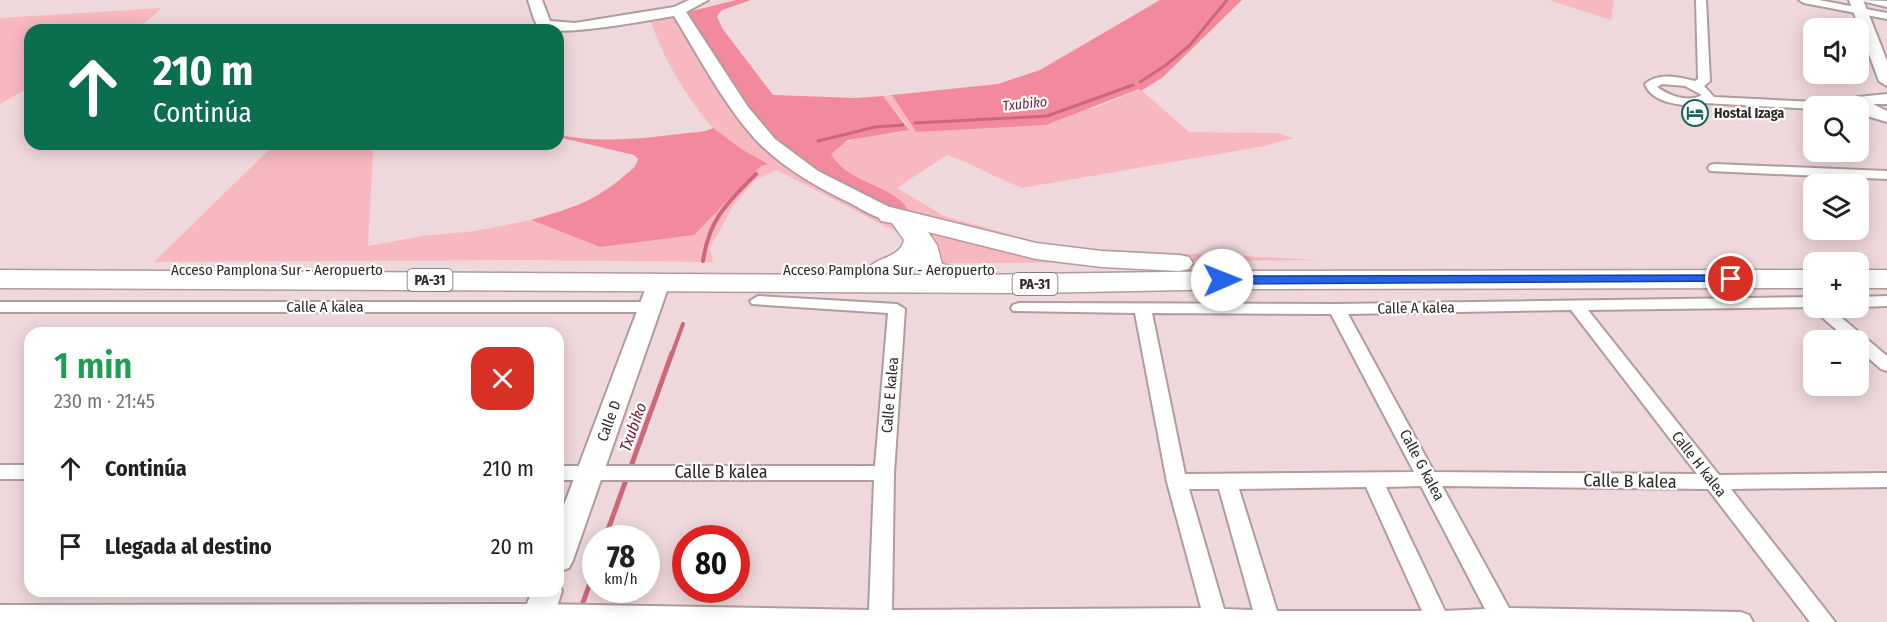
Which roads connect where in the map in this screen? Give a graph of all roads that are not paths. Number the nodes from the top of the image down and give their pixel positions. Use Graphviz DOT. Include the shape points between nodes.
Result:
graph roads {
  1 [pos="535,0"];
  2 [pos="701,0"];
  3 [pos="1701,0"];
  4 [pos="1804,0"];
  5 [pos="1860,4"];
  6 [pos="1887,4"];
  7 [pos="678,11"];
  8 [pos="1887,16"];
  9 [pos="543,24"];
  10 [pos="564,28"];
  11 [pos="1887,81"];
  12 [pos="1695,86"];
  13 [pos="1887,99"];
  14 [pos="1705,100"];
  15 [pos="1869,100"];
  16 [pos="1803,105"];
  17 [pos="1869,111"];
  18 [pos="1887,117"];
  19 [pos="1714,168"];
  20 [pos="1887,175"];
  21 [pos="904,226"];
  22 [pos="0,270"];
  23 [pos="932,270"];
  24 [pos="1329,271"];
  25 [pos="1803,272"];
  26 [pos="1869,272"];
  27 [pos="1887,272"];
  28 [pos="871,277"];
  29 [pos="0,279"];
  30 [pos="1803,279"];
  31 [pos="1869,279"];
  32 [pos="1887,279"];
  33 [pos="654,294"];
  34 [pos="1025,296"];
  35 [pos="758,301"];
  36 [pos="1803,302"];
  37 [pos="1869,302"];
  38 [pos="1887,302"];
  39 [pos="1576,306"];
  40 [pos="0,307"];
  41 [pos="1142,307"];
  42 [pos="1337,309"];
  43 [pos="1833,318"];
  44 [pos="1887,365"];
  45 [pos="0,472"];
  46 [pos="24,472"];
  47 [pos="564,473"];
  48 [pos="590,473"];
  49 [pos="884,473"];
  50 [pos="1430,479"];
  51 [pos="1887,480"];
  52 [pos="1177,482"];
  53 [pos="1373,482"];
  54 [pos="1714,482"];
  55 [pos="1227,483"];
  56 [pos="564,544"];
  57 [pos="540,609"];
  58 [pos="5,617"];
  59 [pos="271,618"];
  60 [pos="1216,620"];
  61 [pos="1503,620"];
  62 [pos="880,621"];
  63 [pos="1268,621"];
  64 [pos="1438,621"];
  65 [pos="1741,622"];
  66 [pos="1822,622"];
  1 -- 9 [label="street"];
  2 -- 7 [label="street"];
  3 -- 12 [label="street" via="1704,81"];
  4 -- 5 [label="street"];
  5 -- 6 [label="street"];
  5 -- 8 [label="street"];
  5 -- 11 [label="street"];
  7 -- 10 [label="street"];
  7 -- 21 [label="street" via="753,126 768,142 811,175"];
  12 -- 14 [label="street" via="1708,94"];
  12 -- 14 [label="street" via="1668,80 1652,84 1656,91 1671,98"];
  13 -- 15 [label="street"];
  14 -- 16 [label="street"];
  17 -- 18 [label="street"];
  19 -- 20 [label="street"];
  21 -- 23 [label="highway" via="923,245 927,265"];
  21 -- 24 [label="highway" via="1058,254 1152,262 1277,264"];
  21 -- 28 [label="highway" via="915,251"];
  22 -- 28 [label="highway, Acceso Pamplona Sur - Aeropuerto / PA-31"];
  23 -- 24 [label="highway, Acceso Pamplona Sur - Aeropuerto / PA-31"];
  23 -- 28 [label="highway" via="917,277"];
  23 -- 34 [label="highway" via="953,277 999,278"];
  24 -- 25 [label="highway, Acceso Pamplona Sur - Aeropuerto / PA-31"];
  26 -- 27 [label="highway"];
  28 -- 33 [label="highway, Acceso Pamplona Sur - Aeropuerto / PA-31"];
  28 -- 34 [label="highway, Acceso Pamplona Sur - Aeropuerto / PA-31"];
  29 -- 33 [label="highway, Acceso Pamplona Sur - Aeropuerto / PA-31"];
  30 -- 34 [label="highway, Acceso Pamplona Sur - Aeropuerto / PA-31" via="1236,280"];
  31 -- 32 [label="highway"];
  33 -- 40 [label="street, Calle A kalea"];
  33 -- 48 [label="street, Calle D"];
  34 -- 41 [label="street, Calle A kalea"];
  35 -- 49 [label="street, Calle E kalea" via="897,309"];
  36 -- 39 [label="street, Calle A kalea"];
  37 -- 38 [label="street"];
  39 -- 42 [label="street, Calle A kalea"];
  39 -- 54 [label="street, Calle H kalea"];
  41 -- 42 [label="street, Calle A kalea"];
  41 -- 52 [label="street"];
  42 -- 50 [label="street, Calle G kalea"];
  43 -- 44 [label="street"];
  45 -- 46 [label="street"];
  47 -- 48 [label="street, Calle B kalea"];
  48 -- 49 [label="street, Calle B kalea"];
  48 -- 56 [label="street, Calle D"];
  49 -- 62 [label="street, Calle E kalea"];
  50 -- 53 [label="street, Calle B kalea"];
  50 -- 54 [label="street, Calle B kalea"];
  50 -- 61 [label="street, Calle G kalea"];
  51 -- 54 [label="street, Calle B kalea"];
  52 -- 55 [label="street, Calle B kalea"];
  52 -- 60 [label="street"];
  53 -- 55 [label="street, Calle B kalea"];
  53 -- 64 [label="street"];
  54 -- 66 [label="street, Calle H kalea"];
  55 -- 63 [label="street"];
  57 -- 59 [label="street"];
  57 -- 62 [label="street" via="601,615"];
  58 -- 59 [label="street"];
  60 -- 62 [label="street"];
  60 -- 63 [label="street"];
  61 -- 64 [label="street"];
  61 -- 65 [label="street"];
  63 -- 64 [label="street"];
}
